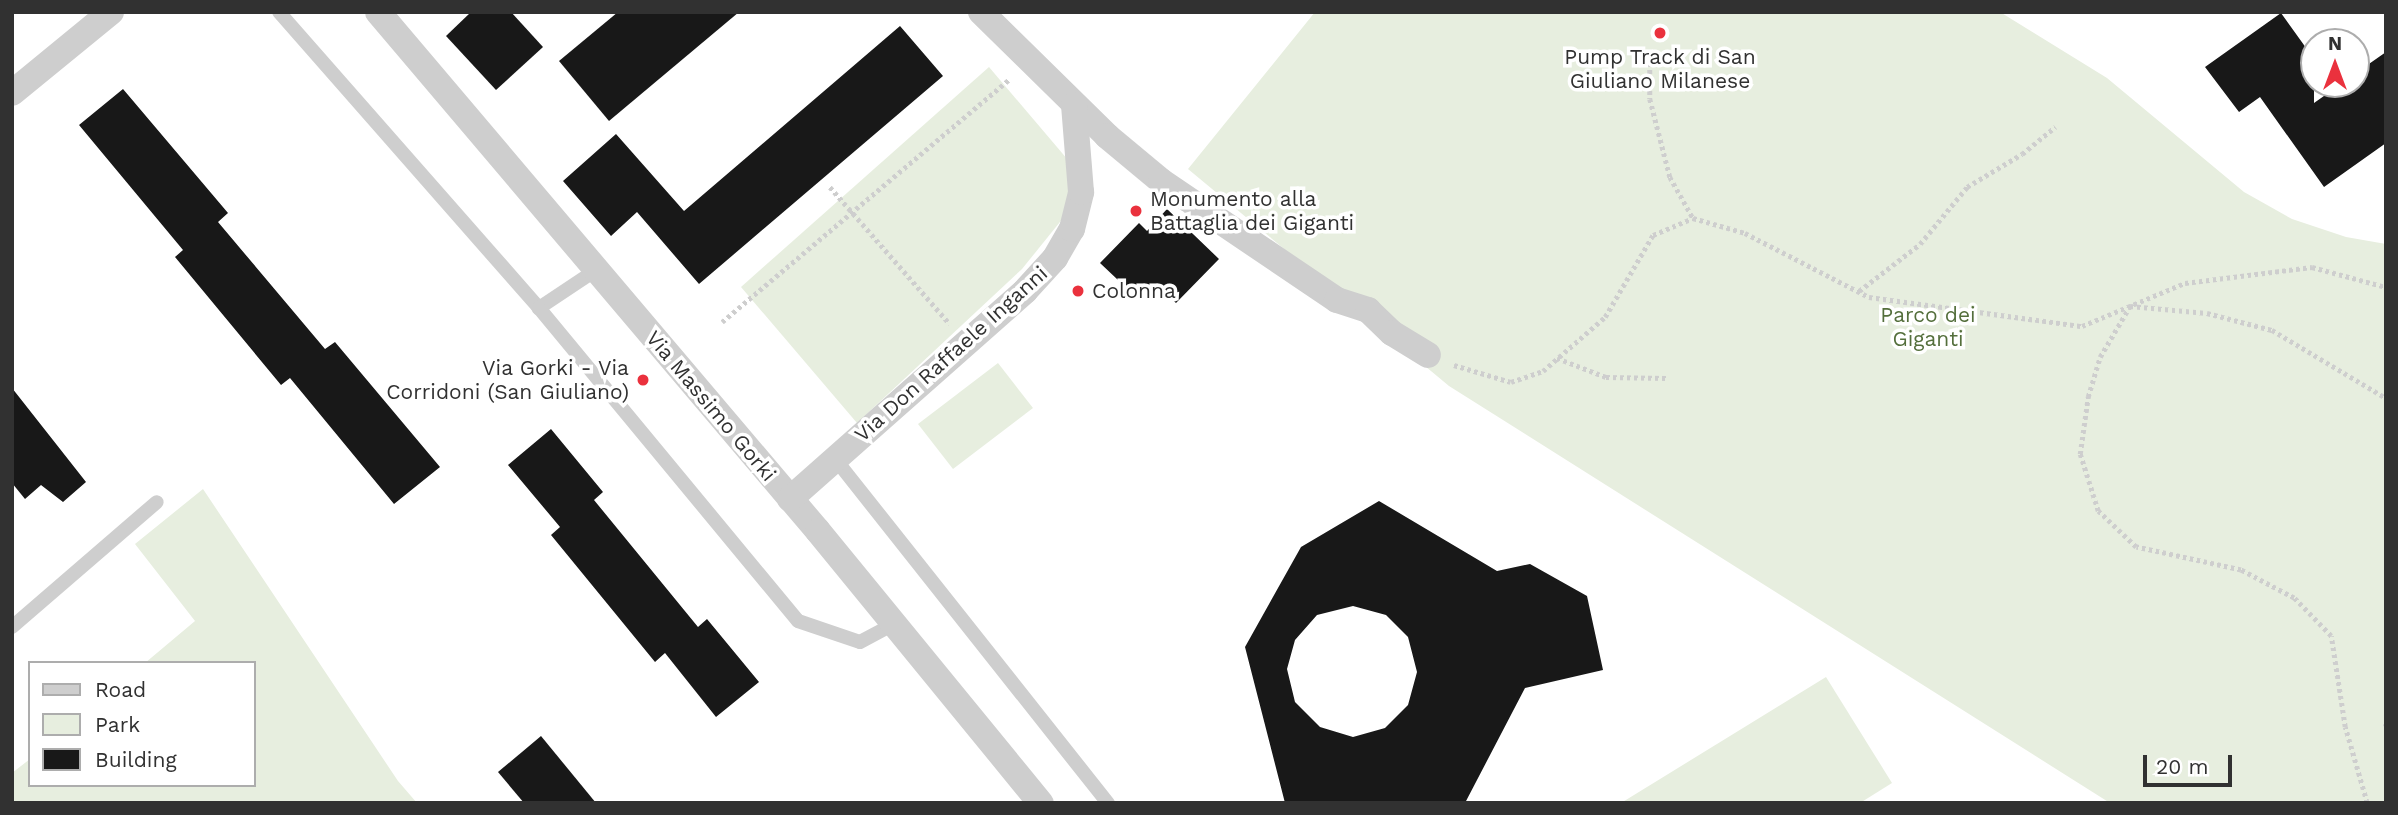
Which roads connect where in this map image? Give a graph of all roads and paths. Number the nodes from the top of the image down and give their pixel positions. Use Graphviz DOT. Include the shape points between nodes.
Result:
graph roads {
  1 [pos="111,12"];
  2 [pos="279,12"];
  3 [pos="378,12"];
  4 [pos="981,12"];
  5 [pos="1030,62"];
  6 [pos="1650,63"];
  7 [pos="12,93"];
  8 [pos="1074,105"];
  9 [pos="2055,127"];
  10 [pos="830,187"];
  11 [pos="851,211"];
  12 [pos="1693,218"];
  13 [pos="596,270"];
  14 [pos="2386,287"];
  15 [pos="1858,291"];
  16 [pos="2130,306"];
  17 [pos="539,308"];
  18 [pos="722,322"];
  19 [pos="965,344"];
  20 [pos="1428,355"];
  21 [pos="1557,358"];
  22 [pos="1666,378"];
  23 [pos="2386,398"];
  24 [pos="836,460"];
  25 [pos="790,499"];
  26 [pos="157,502"];
  27 [pos="894,624"];
  28 [pos="12,627"];
  29 [pos="1041,803"];
  30 [pos="1108,803"];
  31 [pos="2367,803"];
  1 -- 7 [label="street"];
  2 -- 17 [label="lane"];
  3 -- 13 [label="street, Via Massimo Gorki"];
  4 -- 5 [label="street"];
  5 -- 8 [label="street"];
  5 -- 11 [label="path"];
  6 -- 12 [label="path" via="1650,99 1670,177"];
  8 -- 19 [label="street, Via Don Raffaele Inganni" via="1083,177 1072,229 1034,282"];
  8 -- 20 [label="street" via="1161,181 1337,300 1368,310 1392,333"];
  9 -- 15 [label="path" via="2022,154 1967,187 1920,244"];
  10 -- 11 [label="path"];
  11 -- 18 [label="path"];
  11 -- 19 [label="path"];
  12 -- 15 [label="path" via="1745,233"];
  12 -- 21 [label="path" via="1653,235 1605,317"];
  13 -- 17 [label="lane"];
  13 -- 25 [label="street, Via Massimo Gorki"];
  14 -- 16 [label="path" via="2312,267 2185,283"];
  15 -- 16 [label="path" via="1869,297 2082,326"];
  16 -- 23 [label="path" via="2207,313 2272,330"];
  16 -- 31 [label="path" via="2100,357 2088,397 2080,454 2098,511 2136,547 2241,570 2294,598 2331,636 2345,727"];
  17 -- 27 [label="lane" via="798,621 860,642"];
  19 -- 24 [label="street, Via Don Raffaele Inganni"];
  20 -- 21 [label="path" via="1511,382 1543,371"];
  21 -- 22 [label="path" via="1606,377"];
  24 -- 25 [label="street, Via Don Raffaele Inganni"];
  24 -- 30 [label="lane"];
  25 -- 27 [label="street, Via Massimo Gorki"];
  26 -- 28 [label="lane"];
  27 -- 29 [label="street, Via Massimo Gorki"];
}
